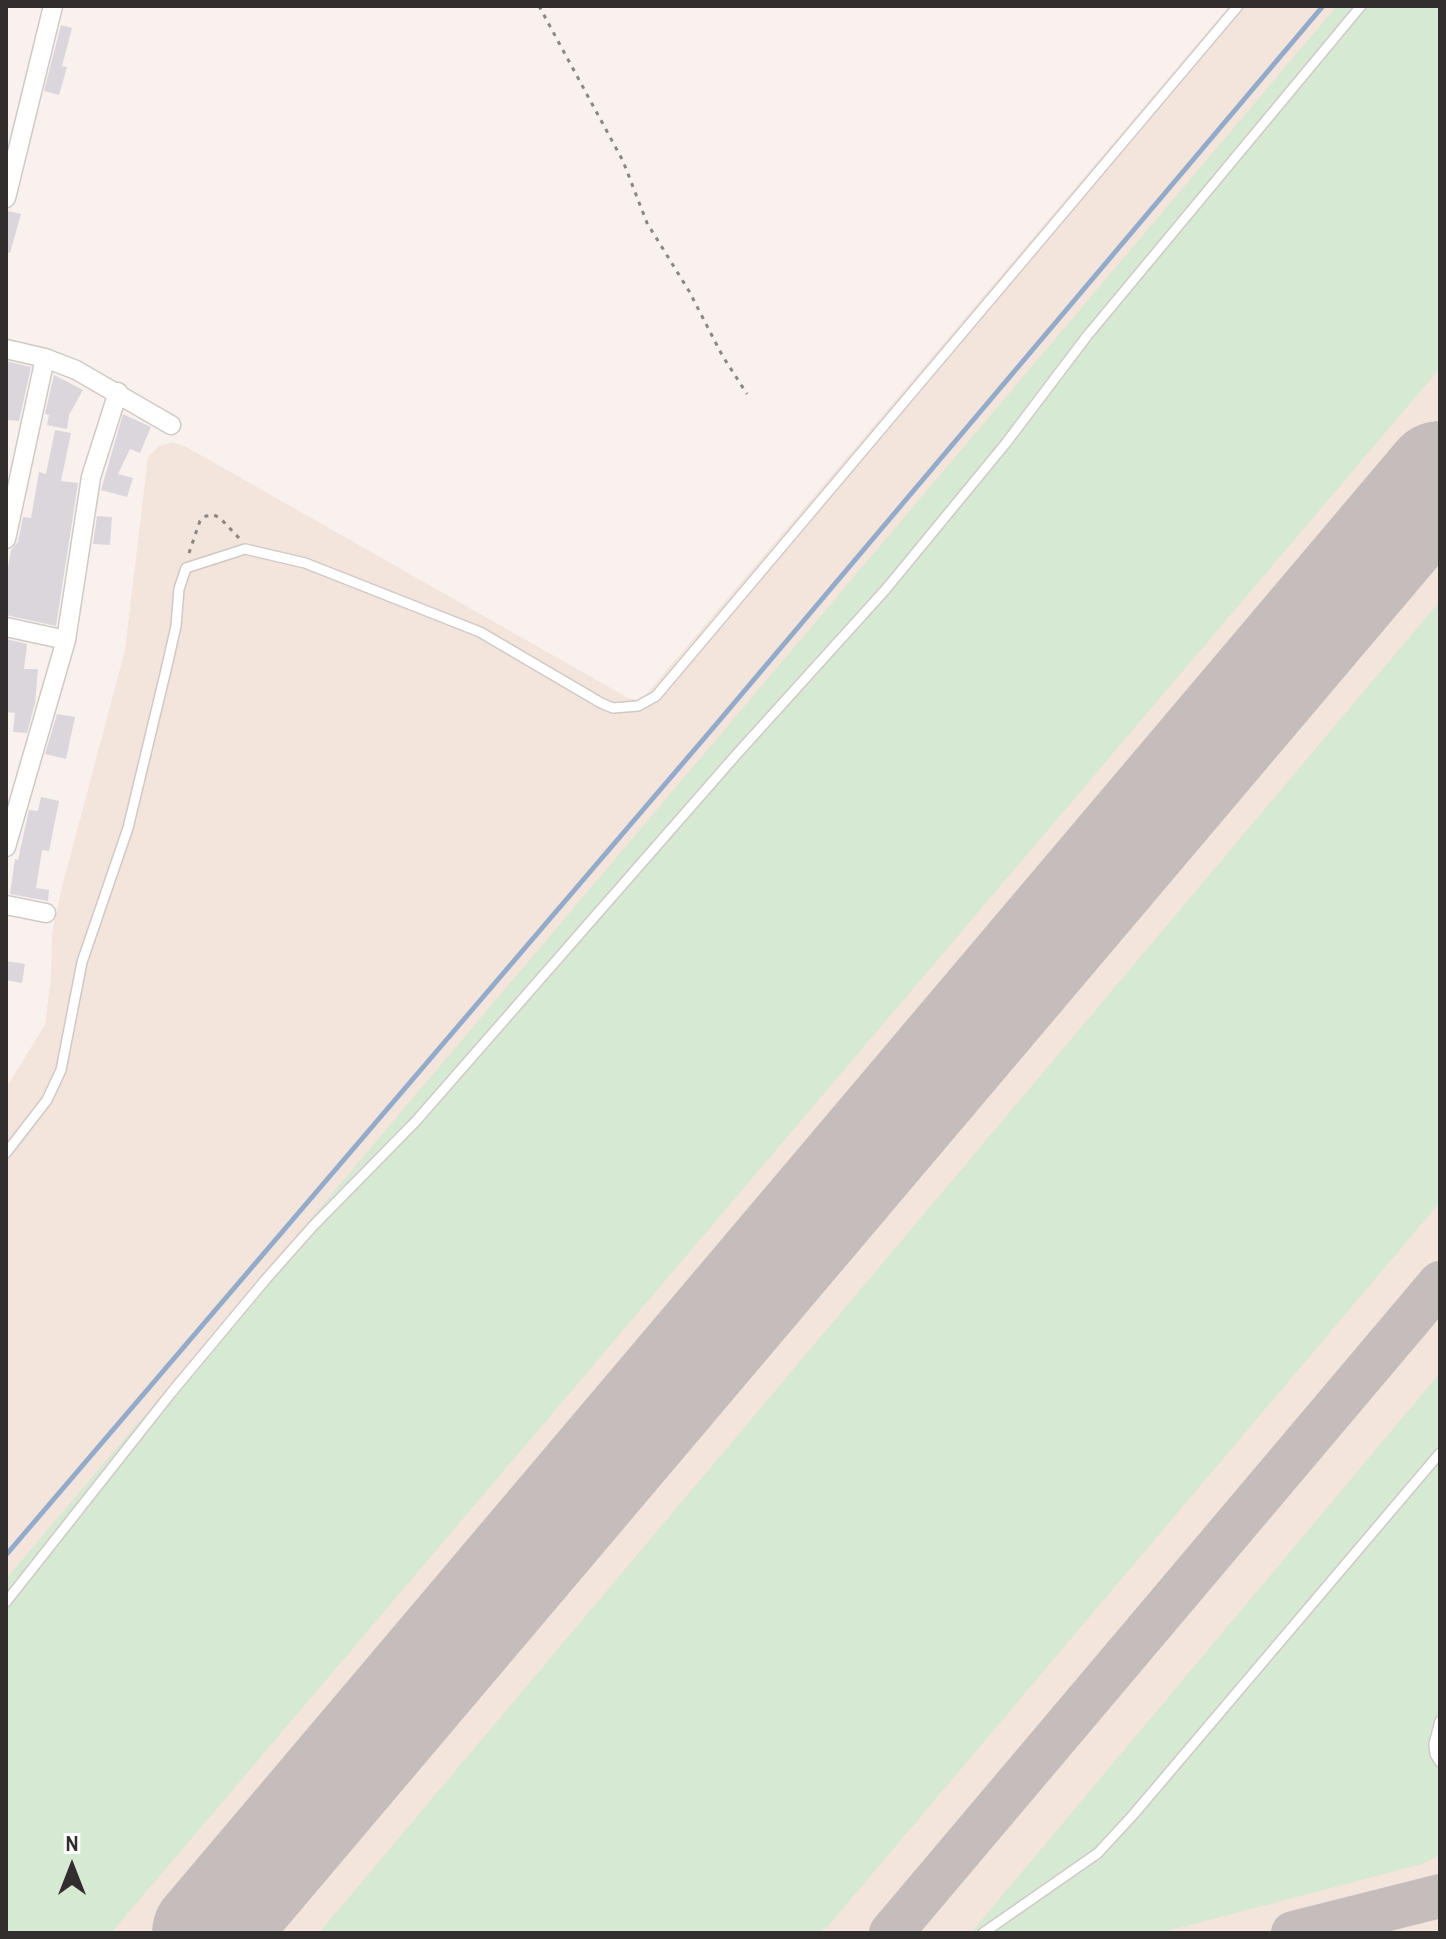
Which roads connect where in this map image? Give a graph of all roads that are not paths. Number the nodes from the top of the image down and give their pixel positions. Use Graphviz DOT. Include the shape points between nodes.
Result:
graph roads {
  1 [pos="53,6"];
  2 [pos="1238,6"];
  3 [pos="1361,6"];
  4 [pos="14,131"];
  5 [pos="6,198"];
  6 [pos="6,349"];
  7 [pos="45,358"];
  8 [pos="118,392"];
  9 [pos="171,425"];
  10 [pos="6,539"];
  11 [pos="6,627"];
  12 [pos="66,640"];
  13 [pos="6,847"];
  14 [pos="6,905"];
  15 [pos="46,913"];
  16 [pos="6,1153"];
  17 [pos="1440,1453"];
  18 [pos="6,1602"];
  19 [pos="1440,1721"];
  20 [pos="1440,1762"];
  21 [pos="983,1933"];
  1 -- 4 [label="street"];
  2 -- 16 [label="lane" via="656,696 638,706 613,708 480,632 277,555 232,551 186,568 128,828 82,962 61,1070 47,1100"];
  3 -- 18 [label="lane" via="886,589 416,1121 266,1279"];
  4 -- 5 [label="street"];
  6 -- 7 [label="street"];
  7 -- 8 [label="street"];
  7 -- 10 [label="street"];
  8 -- 9 [label="street"];
  8 -- 12 [label="street" via="91,477"];
  11 -- 12 [label="street"];
  12 -- 13 [label="street"];
  14 -- 15 [label="street"];
  17 -- 21 [label="lane" via="1107,1843"];
  19 -- 20 [label="lane" via="1434,1744"];
}
